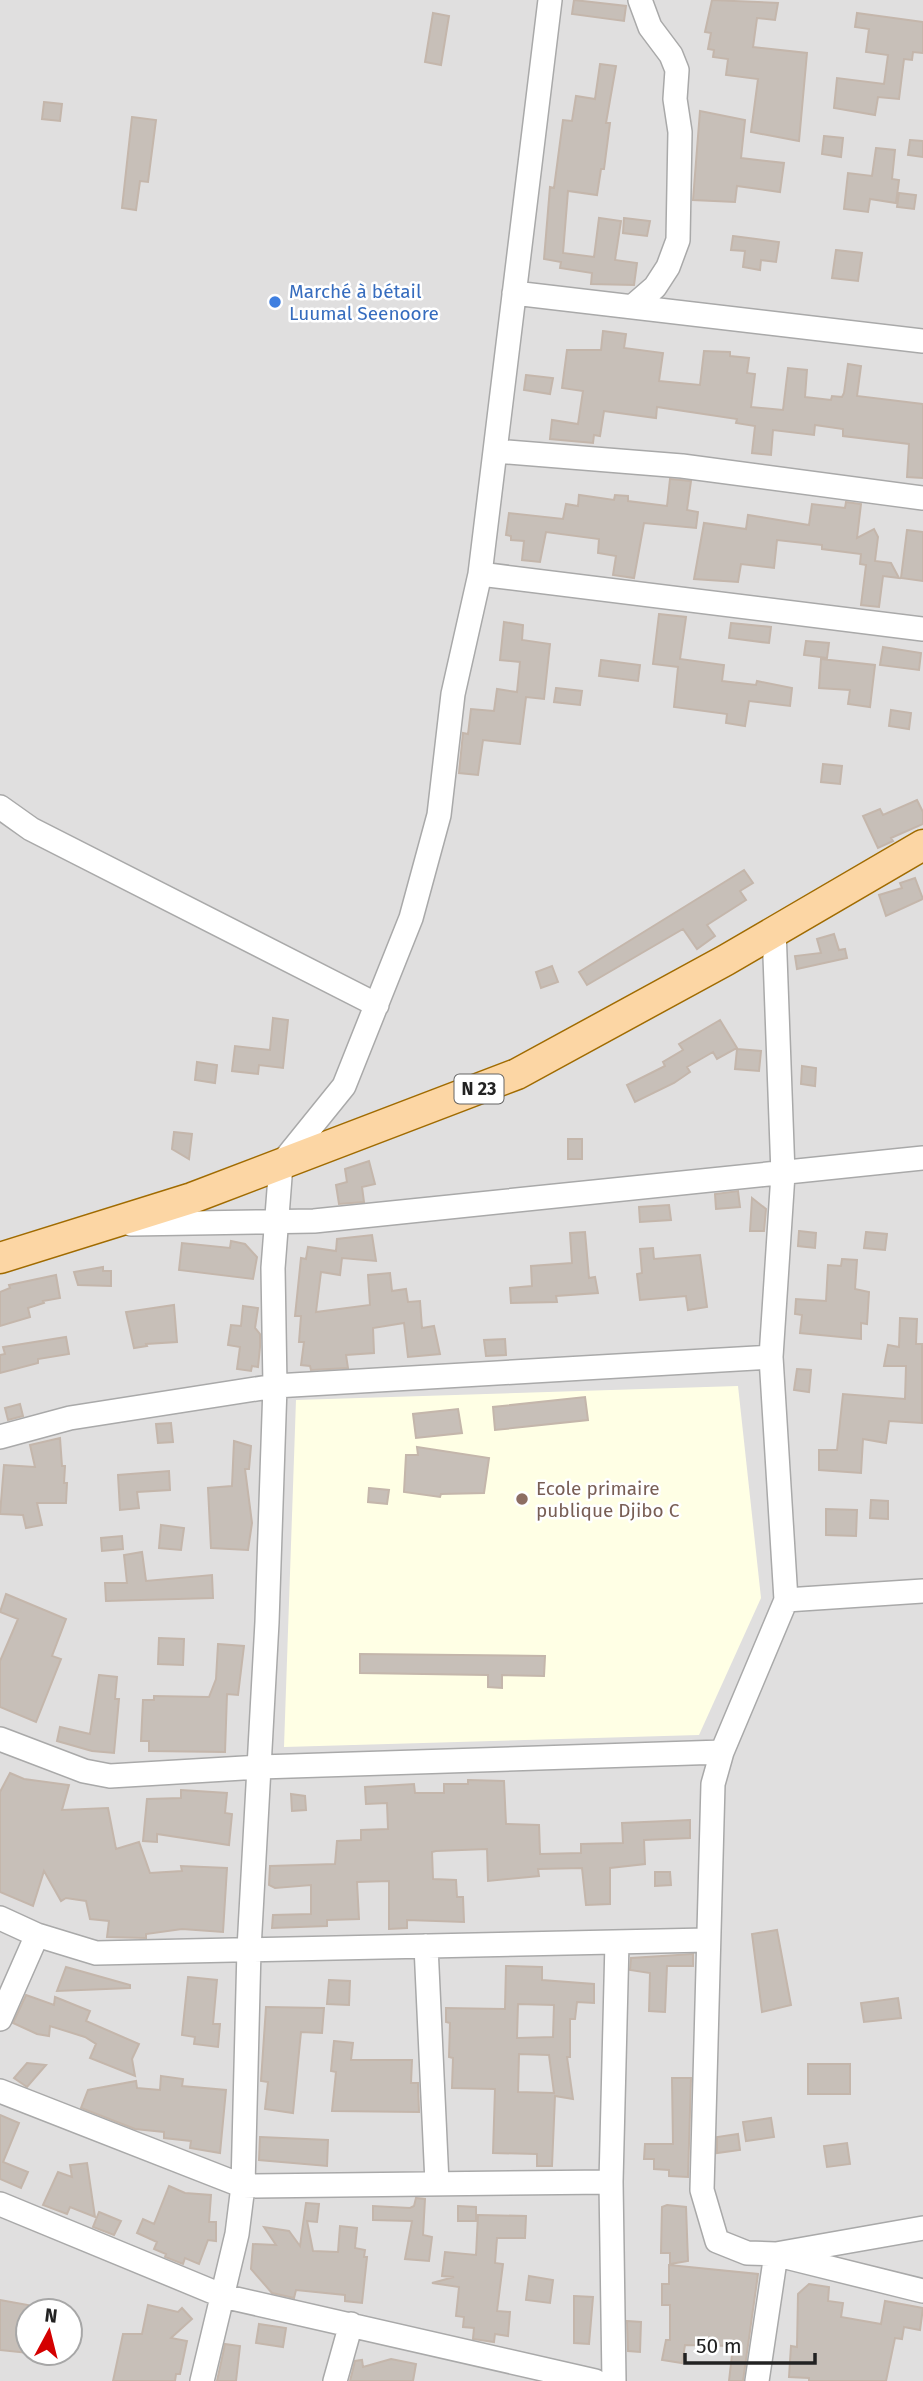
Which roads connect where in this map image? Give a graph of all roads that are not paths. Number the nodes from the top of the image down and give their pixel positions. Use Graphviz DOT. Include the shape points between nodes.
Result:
graph roads {
  1 [pos="550,0"];
  2 [pos="640,0"];
  3 [pos="514,293"];
  4 [pos="632,307"];
  5 [pos="923,341"];
  6 [pos="495,451"];
  7 [pos="923,498"];
  8 [pos="480,574"];
  9 [pos="923,629"];
  10 [pos="0,807"];
  11 [pos="923,845"];
  12 [pos="774,929"];
  13 [pos="377,1005"];
  14 [pos="923,1158"];
  15 [pos="281,1164"];
  16 [pos="783,1174"];
  17 [pos="275,1222"];
  18 [pos="111,1224"];
  19 [pos="0,1258"];
  20 [pos="771,1357"];
  21 [pos="275,1386"];
  22 [pos="0,1437"];
  23 [pos="923,1591"];
  24 [pos="786,1600"];
  25 [pos="0,1739"];
  26 [pos="722,1752"];
  27 [pos="260,1767"];
  28 [pos="0,1918"];
  29 [pos="37,1935"];
  30 [pos="707,1940"];
  31 [pos="617,1942"];
  32 [pos="426,1946"];
  33 [pos="248,1950"];
  34 [pos="0,2019"];
  35 [pos="0,2091"];
  36 [pos="611,2182"];
  37 [pos="437,2183"];
  38 [pos="243,2186"];
  39 [pos="0,2204"];
  40 [pos="923,2228"];
  41 [pos="776,2254"];
  42 [pos="923,2291"];
  43 [pos="223,2296"];
  44 [pos="351,2324"];
  45 [pos="202,2381"];
  46 [pos="335,2381"];
  47 [pos="595,2381"];
  48 [pos="614,2381"];
  49 [pos="757,2381"];
  1 -- 3 [label="street"];
  2 -- 4 [label="street" via="650,27 677,70 678,240 655,287"];
  3 -- 4 [label="street"];
  3 -- 6 [label="street"];
  4 -- 5 [label="street"];
  6 -- 7 [label="street" via="682,466"];
  6 -- 8 [label="street"];
  8 -- 9 [label="street"];
  8 -- 13 [label="street" via="453,694 439,815 411,918"];
  10 -- 13 [label="street" via="32,829"];
  11 -- 12 [label="main road, N 23"];
  12 -- 15 [label="main road, N 23" via="517,1074"];
  12 -- 16 [label="street"];
  13 -- 15 [label="street" via="344,1086"];
  14 -- 16 [label="street"];
  15 -- 17 [label="street"];
  15 -- 18 [label="main road, N 23"];
  16 -- 17 [label="street"];
  16 -- 20 [label="street"];
  17 -- 18 [label="street"];
  17 -- 21 [label="street"];
  18 -- 19 [label="main road, N 23"];
  20 -- 21 [label="street"];
  20 -- 24 [label="street"];
  21 -- 22 [label="street" via="70,1418"];
  21 -- 27 [label="street"];
  23 -- 24 [label="street"];
  24 -- 26 [label="street"];
  25 -- 27 [label="street" via="84,1771 110,1776"];
  26 -- 27 [label="street"];
  26 -- 30 [label="street" via="713,1784"];
  27 -- 33 [label="street"];
  28 -- 29 [label="street"];
  29 -- 33 [label="street" via="96,1953"];
  29 -- 34 [label="street"];
  30 -- 31 [label="street"];
  30 -- 41 [label="street" via="702,2190 717,2241 747,2253"];
  31 -- 32 [label="street"];
  31 -- 36 [label="street"];
  32 -- 33 [label="street"];
  32 -- 37 [label="street"];
  33 -- 38 [label="street"];
  35 -- 38 [label="street"];
  36 -- 37 [label="street"];
  36 -- 48 [label="street"];
  37 -- 38 [label="street"];
  38 -- 43 [label="street"];
  39 -- 43 [label="street"];
  40 -- 41 [label="street"];
  41 -- 42 [label="street"];
  41 -- 49 [label="street"];
  43 -- 44 [label="street"];
  43 -- 45 [label="street"];
  44 -- 46 [label="street"];
  44 -- 47 [label="street"];
}
